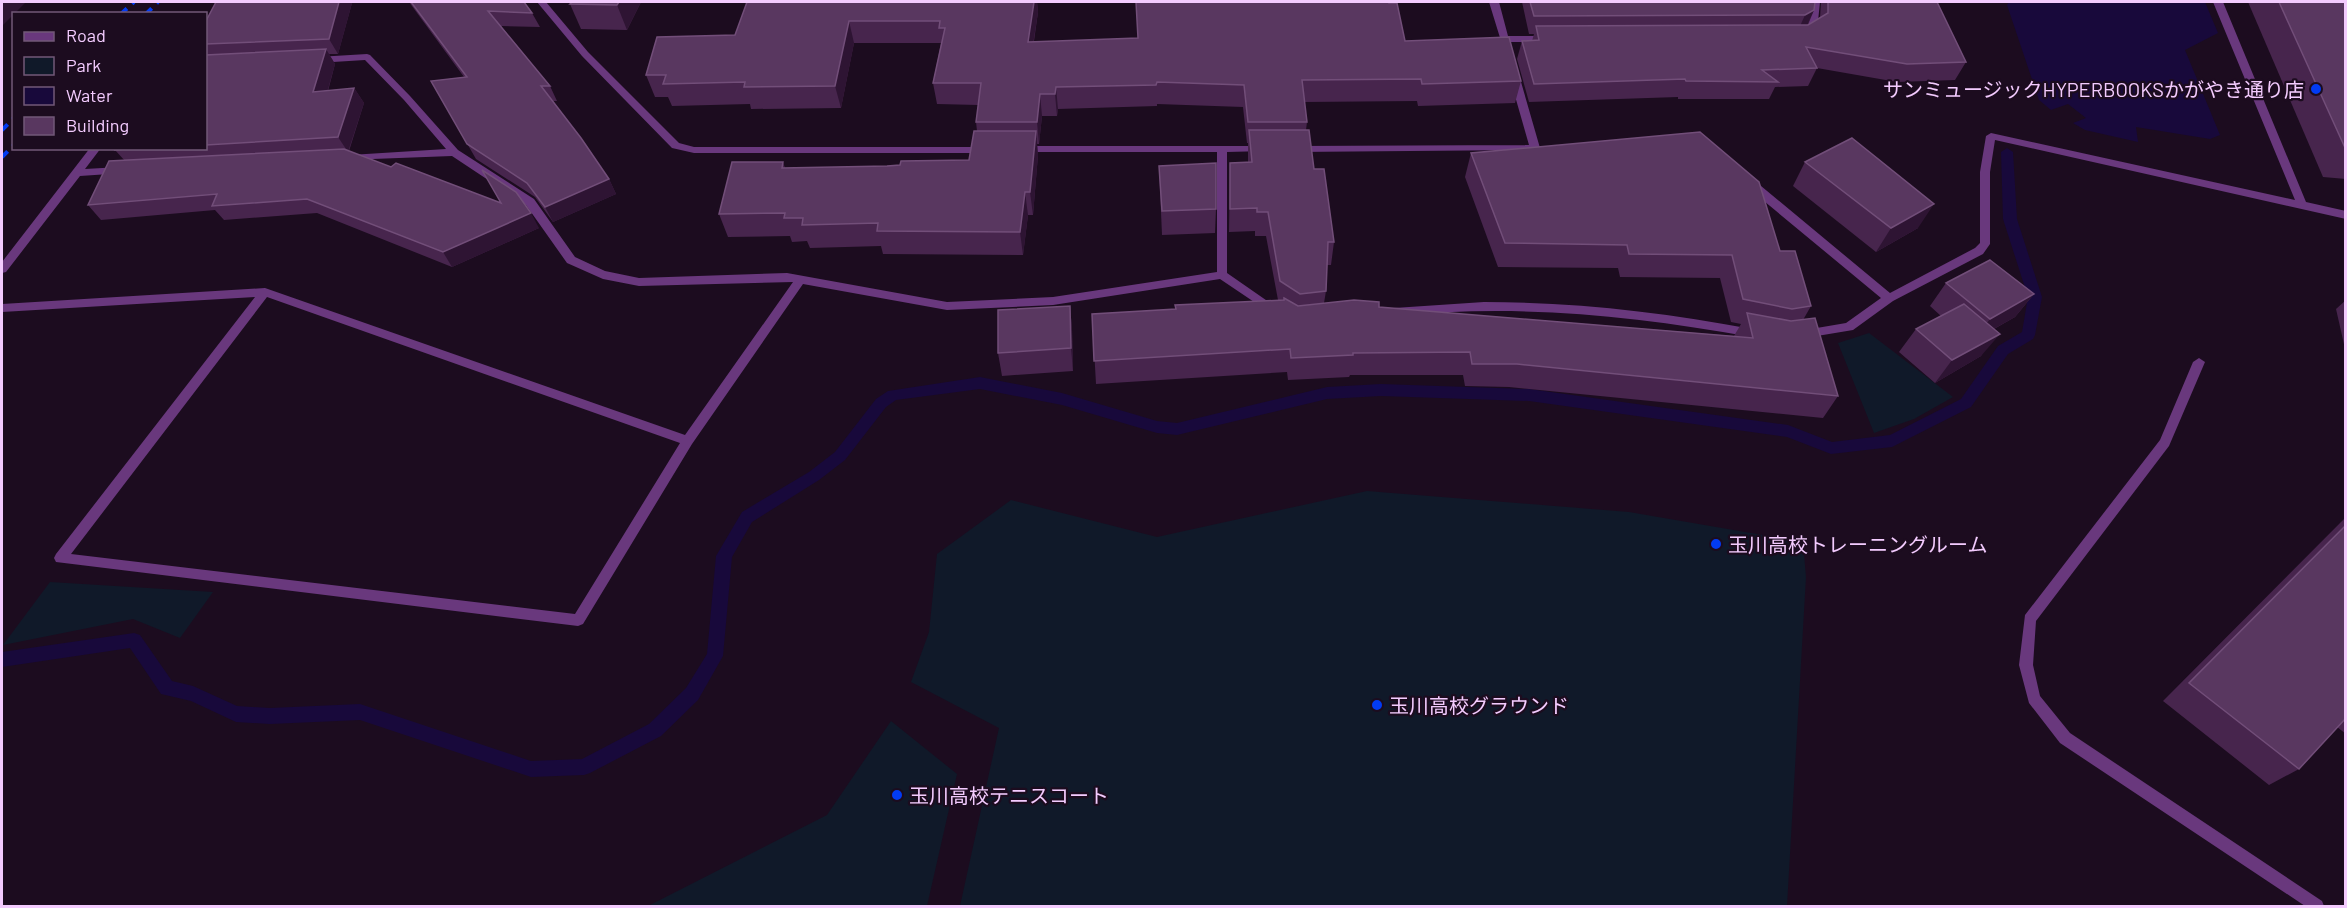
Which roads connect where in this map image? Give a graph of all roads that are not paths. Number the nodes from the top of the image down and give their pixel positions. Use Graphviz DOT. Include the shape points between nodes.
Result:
graph roads {
  1 [pos="542,2"];
  2 [pos="1494,2"];
  3 [pos="1815,2"];
  4 [pos="2218,2"];
  5 [pos="1799,38"];
  6 [pos="1505,39"];
  7 [pos="1563,39"];
  8 [pos="309,60"];
  9 [pos="1535,148"];
  10 [pos="1546,148"];
  11 [pos="1222,149"];
  12 [pos="1268,149"];
  13 [pos="1280,149"];
  14 [pos="94,150"];
  15 [pos="994,150"];
  16 [pos="1006,150"];
  17 [pos="454,152"];
  18 [pos="336,158"];
  19 [pos="135,170"];
  20 [pos="76,173"];
  21 [pos="1745,179"];
  22 [pos="2302,205"];
  23 [pos="2346,214"];
  24 [pos="2,268"];
  25 [pos="1222,275"];
  26 [pos="801,279"];
  27 [pos="265,292"];
  28 [pos="1889,298"];
  29 [pos="2,308"];
  30 [pos="1384,313"];
  31 [pos="1286,317"];
  32 [pos="1767,335"];
  33 [pos="1790,336"];
  34 [pos="2199,362"];
  35 [pos="688,441"];
  36 [pos="2317,906"];
  1 -- 15 [label="street" via="585,54 676,146 694,150"];
  2 -- 6 [label="street"];
  3 -- 5 [label="street" via="1812,31"];
  4 -- 22 [label="street"];
  6 -- 7 [label="street"];
  6 -- 9 [label="street"];
  8 -- 17 [label="street" via="367,57"];
  9 -- 10 [label="street"];
  9 -- 13 [label="street"];
  11 -- 12 [label="street"];
  11 -- 16 [label="street"];
  11 -- 25 [label="street"];
  14 -- 20 [label="street"];
  17 -- 18 [label="street"];
  17 -- 26 [label="street" via="530,202 571,260 603,275 639,282"];
  19 -- 20 [label="street"];
  20 -- 24 [label="street"];
  21 -- 28 [label="street"];
  22 -- 23 [label="street"];
  22 -- 28 [label="street" via="1991,136 1985,172 1985,244"];
  25 -- 26 [label="street" via="1053,301 947,306"];
  25 -- 31 [label="street"];
  26 -- 35 [label="street"];
  27 -- 29 [label="street"];
  27 -- 35 [label="street"];
  27 -- 35 [label="street" via="60,558 578,620"];
  28 -- 33 [label="street" via="1849,327"];
  30 -- 32 [label="street" via="1429,307 1560,306 1697,322"];
  34 -- 36 [label="street" via="2165,443 2030,619 2026,664 2034,699 2065,738"];
}
